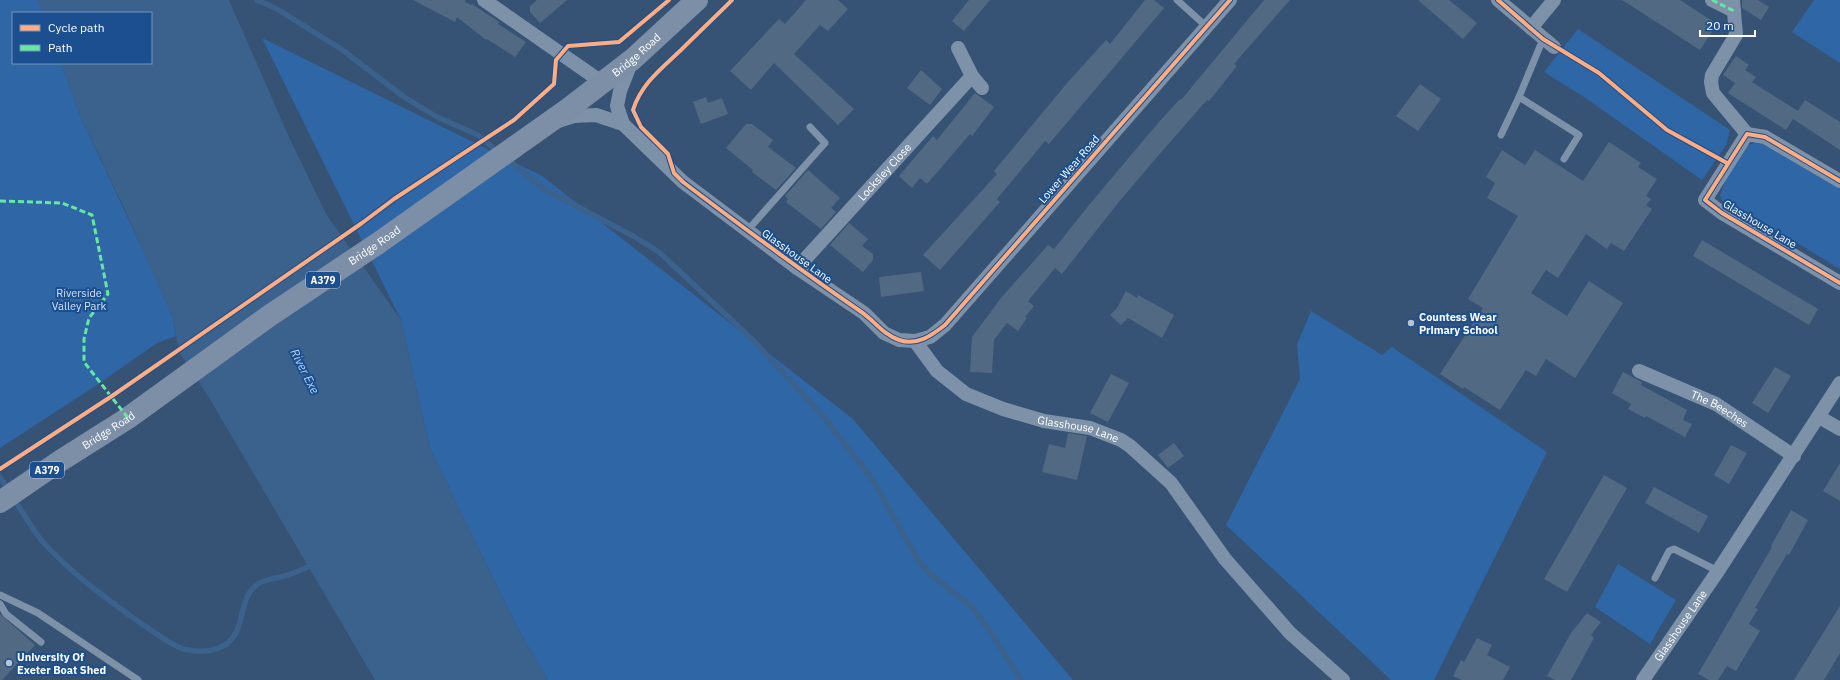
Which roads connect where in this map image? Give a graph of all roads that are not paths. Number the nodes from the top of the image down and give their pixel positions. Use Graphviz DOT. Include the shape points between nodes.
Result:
graph roads {
  1 [pos="697,0"];
  2 [pos="1178,0"];
  3 [pos="1230,0"];
  4 [pos="1498,0"];
  5 [pos="1554,0"];
  6 [pos="1712,0"];
  7 [pos="491,2"];
  8 [pos="1733,6"];
  9 [pos="1207,27"];
  10 [pos="1531,28"];
  11 [pos="1548,43"];
  12 [pos="958,48"];
  13 [pos="633,59"];
  14 [pos="972,76"];
  15 [pos="603,83"];
  16 [pos="982,88"];
  17 [pos="1519,97"];
  18 [pos="548,124"];
  19 [pos="623,124"];
  20 [pos="810,127"];
  21 [pos="1747,134"];
  22 [pos="1501,136"];
  23 [pos="1564,159"];
  24 [pos="1840,181"];
  25 [pos="747,231"];
  26 [pos="797,268"];
  27 [pos="1840,283"];
  28 [pos="916,341"];
  29 [pos="1640,371"];
  30 [pos="1840,383"];
  31 [pos="1819,417"];
  32 [pos="1840,429"];
  33 [pos="1794,456"];
  34 [pos="0,502"];
  35 [pos="1718,571"];
  36 [pos="1655,578"];
  37 [pos="0,595"];
  38 [pos="0,604"];
  39 [pos="41,642"];
  40 [pos="138,680"];
  41 [pos="1343,680"];
  42 [pos="1643,680"];
  1 -- 13 [label="main road, Bridge Road / A379"];
  2 -- 9 [label="lane"];
  3 -- 9 [label="street, Lower Wear Road"];
  4 -- 10 [label="street"];
  5 -- 10 [label="street"];
  6 -- 8 [label="street"];
  7 -- 15 [label="street"];
  8 -- 21 [label="street" via="1736,35 1712,75 1711,82 1713,93"];
  9 -- 28 [label="street, Lower Wear Road" via="945,324 930,337"];
  10 -- 11 [label="street"];
  11 -- 17 [label="lane"];
  12 -- 14 [label="street"];
  13 -- 15 [label="main road, Bridge Road / A379"];
  13 -- 19 [label="street" via="618,99 617,106"];
  14 -- 16 [label="street"];
  14 -- 26 [label="street, Locksley Close"];
  15 -- 18 [label="main road, Bridge Road / A379"];
  17 -- 22 [label="lane"];
  17 -- 23 [label="lane" via="1579,135"];
  18 -- 19 [label="street, Glasshouse Lane" via="574,116 596,115"];
  18 -- 34 [label="main road, Bridge Road / A379" via="269,316 165,392"];
  19 -- 25 [label="street, Glasshouse Lane" via="683,182"];
  20 -- 25 [label="lane" via="825,143"];
  21 -- 24 [label="street" via="1765,137"];
  21 -- 27 [label="street, Glasshouse Lane" via="1705,200 1722,213"];
  25 -- 26 [label="street, Glasshouse Lane"];
  26 -- 28 [label="street, Glasshouse Lane" via="864,313 884,333 899,340"];
  28 -- 41 [label="street, Glasshouse Lane" via="937,371 966,394 1044,422 1090,428 1130,446 1171,483 1225,559 1290,633"];
  29 -- 33 [label="street, The Beeches" via="1716,404"];
  30 -- 31 [label="street, Glasshouse Lane"];
  31 -- 32 [label="street"];
  31 -- 33 [label="street, Glasshouse Lane"];
  33 -- 35 [label="street, Glasshouse Lane"];
  35 -- 36 [label="lane" via="1674,549 1669,551"];
  35 -- 42 [label="street, Glasshouse Lane"];
  37 -- 40 [label="lane" via="38,613"];
  38 -- 39 [label="lane" via="6,614"];
}
